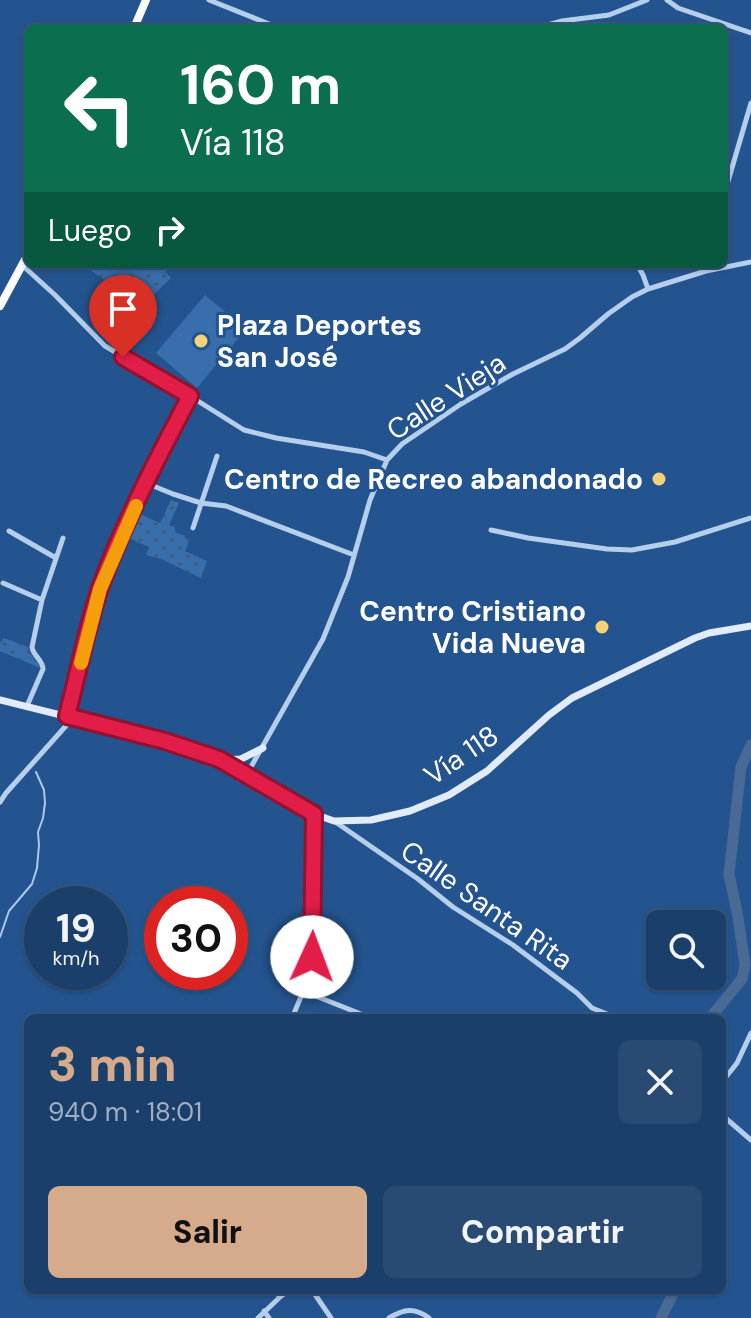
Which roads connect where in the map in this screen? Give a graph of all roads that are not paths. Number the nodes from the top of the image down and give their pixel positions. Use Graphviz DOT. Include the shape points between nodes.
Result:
graph roads {
  1 [pos="146,0"];
  2 [pos="209,0"];
  3 [pos="647,0"];
  4 [pos="667,0"];
  5 [pos="136,24"];
  6 [pos="269,24"];
  7 [pos="551,24"];
  8 [pos="725,24"];
  9 [pos="728,25"];
  10 [pos="751,33"];
  11 [pos="751,103"];
  12 [pos="728,181"];
  13 [pos="24,261"];
  14 [pos="751,262"];
  15 [pos="22,265"];
  16 [pos="728,265"];
  17 [pos="25,268"];
  18 [pos="639,268"];
  19 [pos="704,268"];
  20 [pos="648,289"];
  21 [pos="0,306"];
  22 [pos="190,396"];
  23 [pos="217,456"];
  24 [pos="387,460"];
  25 [pos="146,483"];
  26 [pos="201,503"];
  27 [pos="751,518"];
  28 [pos="193,528"];
  29 [pos="491,530"];
  30 [pos="9,531"];
  31 [pos="63,538"];
  32 [pos="354,555"];
  33 [pos="56,558"];
  34 [pos="3,583"];
  35 [pos="42,600"];
  36 [pos="751,626"];
  37 [pos="0,700"];
  38 [pos="27,706"];
  39 [pos="70,717"];
  40 [pos="263,748"];
  41 [pos="219,759"];
  42 [pos="247,775"];
  43 [pos="0,802"];
  44 [pos="314,814"];
  45 [pos="334,821"];
  46 [pos="303,991"];
  47 [pos="592,1008"];
  48 [pos="294,1014"];
  49 [pos="361,1014"];
  50 [pos="594,1014"];
  51 [pos="607,1014"];
  52 [pos="751,1033"];
  53 [pos="726,1077"];
  54 [pos="726,1118"];
  55 [pos="751,1140"];
  56 [pos="279,1294"];
  57 [pos="284,1294"];
  58 [pos="315,1294"];
  59 [pos="279,1298"];
  60 [pos="264,1311"];
  61 [pos="258,1318"];
  62 [pos="269,1318"];
  63 [pos="331,1318"];
  64 [pos="389,1318"];
  65 [pos="429,1318"];
  1 -- 5 [label="main road"];
  2 -- 6 [label="street"];
  3 -- 7 [label="street" via="609,15"];
  4 -- 8 [label="street"];
  9 -- 10 [label="street"];
  11 -- 12 [label="street"];
  13 -- 15 [label="main road"];
  14 -- 16 [label="street, Calle Vieja"];
  15 -- 21 [label="main road"];
  17 -- 22 [label="street" via="105,346"];
  18 -- 20 [label="street"];
  19 -- 20 [label="street, Calle Vieja"];
  20 -- 24 [label="street, Calle Vieja" via="565,349 437,419"];
  22 -- 24 [label="street" via="244,430"];
  22 -- 25 [label="street"];
  23 -- 26 [label="street"];
  24 -- 32 [label="street, Calle Vieja"];
  25 -- 26 [label="street"];
  25 -- 39 [label="street" via="100,589"];
  26 -- 28 [label="street"];
  26 -- 32 [label="street" via="226,506"];
  27 -- 29 [label="street" via="632,550"];
  30 -- 33 [label="street"];
  31 -- 33 [label="street"];
  32 -- 40 [label="street, Calle Vieja" via="334,616"];
  33 -- 35 [label="street"];
  34 -- 35 [label="street"];
  35 -- 38 [label="street" via="32,647 43,669"];
  36 -- 45 [label="main road, Vía 118" via="695,638 572,698 463,788 392,816"];
  37 -- 38 [label="main road, Vía 118"];
  38 -- 39 [label="main road, Vía 118"];
  39 -- 41 [label="main road, Vía 118"];
  39 -- 43 [label="street"];
  40 -- 41 [label="main road" via="241,759"];
  40 -- 42 [label="street, Calle Vieja"];
  41 -- 42 [label="main road, Vía 118"];
  42 -- 44 [label="main road, Vía 118"];
  44 -- 45 [label="main road, Vía 118"];
  44 -- 46 [label="street" via="312,957"];
  45 -- 47 [label="street, Calle Santa Rita" via="513,945"];
  46 -- 48 [label="street"];
  46 -- 49 [label="street"];
  47 -- 50 [label="street"];
  47 -- 51 [label="street, Calle Santa Rita"];
  52 -- 53 [label="street"];
  54 -- 55 [label="street"];
  56 -- 59 [label="street"];
  57 -- 59 [label="street"];
  58 -- 63 [label="street"];
  59 -- 60 [label="street"];
  60 -- 61 [label="street"];
  60 -- 62 [label="street"];
  64 -- 65 [label="street" via="412,1310"];
}
